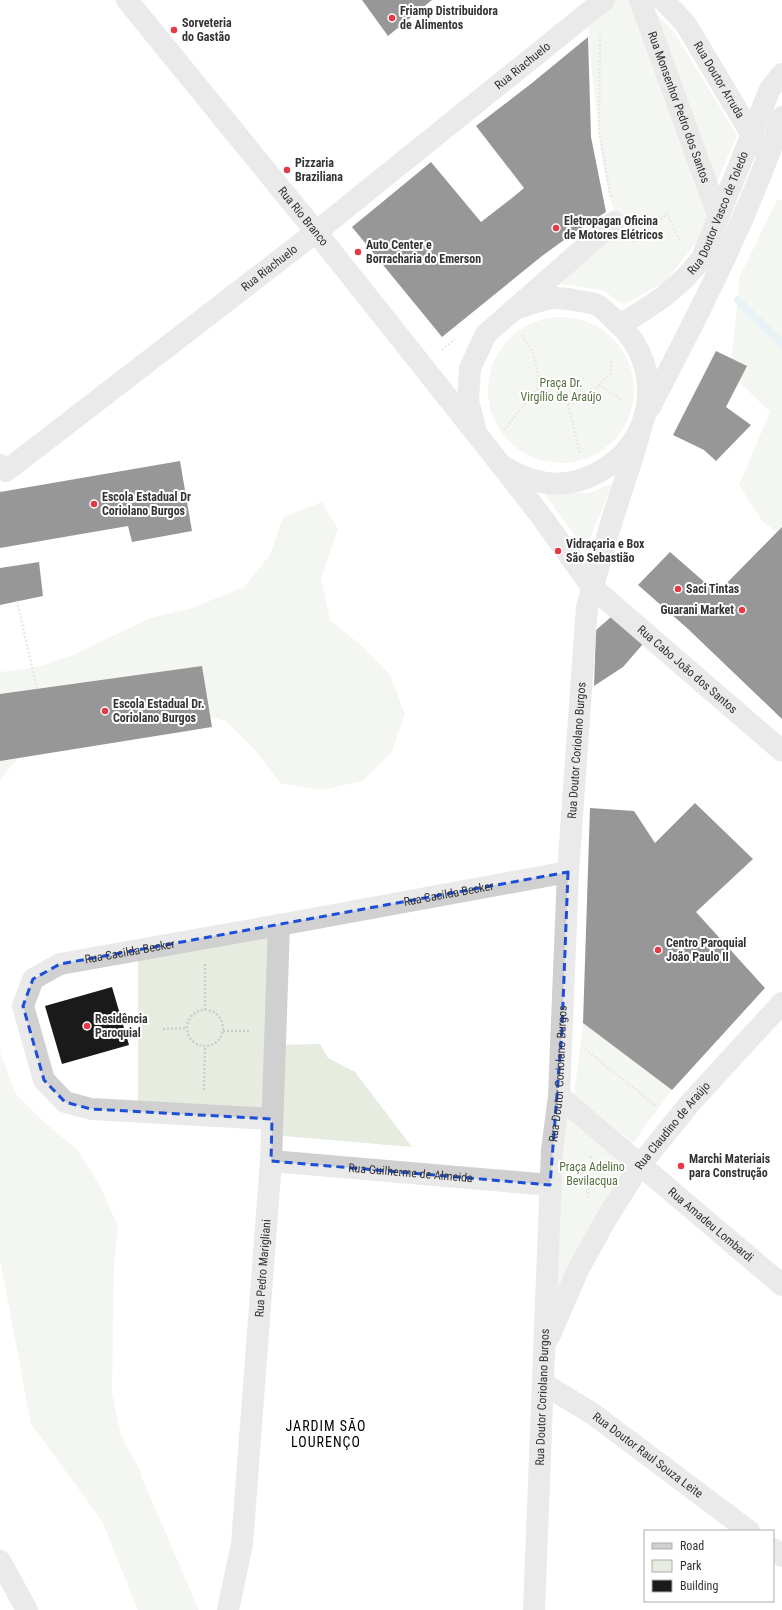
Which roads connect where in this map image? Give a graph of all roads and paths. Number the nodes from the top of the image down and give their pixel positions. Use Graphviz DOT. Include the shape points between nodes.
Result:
graph roads {
  1 [pos="127,0"];
  2 [pos="640,0"];
  3 [pos="663,0"];
  4 [pos="602,2"];
  5 [pos="782,74"];
  6 [pos="782,117"];
  7 [pos="752,135"];
  8 [pos="778,143"];
  9 [pos="765,167"];
  10 [pos="718,215"];
  11 [pos="614,222"];
  12 [pos="316,232"];
  13 [pos="693,270"];
  14 [pos="514,310"];
  15 [pos="620,325"];
  16 [pos="540,385"];
  17 [pos="599,385"];
  18 [pos="568,404"];
  19 [pos="643,421"];
  20 [pos="489,450"];
  21 [pos="3,468"];
  22 [pos="586,479"];
  23 [pos="592,587"];
  24 [pos="17,601"];
  25 [pos="37,689"];
  26 [pos="782,751"];
  27 [pos="568,872"];
  28 [pos="279,926"];
  29 [pos="206,938"];
  30 [pos="782,1003"];
  31 [pos="205,1010"];
  32 [pos="187,1028"];
  33 [pos="163,1029"];
  34 [pos="562,1030"];
  35 [pos="205,1046"];
  36 [pos="559,1096"];
  37 [pos="204,1115"];
  38 [pos="272,1119"];
  39 [pos="676,1121"];
  40 [pos="592,1124"];
  41 [pos="271,1162"];
  42 [pos="640,1165"];
  43 [pos="550,1185"];
  44 [pos="588,1206"];
  45 [pos="782,1285"];
  46 [pos="544,1349"];
  47 [pos="544,1384"];
  48 [pos="748,1530"];
  49 [pos="774,1550"];
  50 [pos="782,1556"];
  51 [pos="0,1561"];
  52 [pos="27,1610"];
  53 [pos="228,1610"];
  54 [pos="534,1610"];
  1 -- 12 [label="street, Rua Rio Branco"];
  2 -- 10 [label="street, Rua Monsenhor Pedro dos Santos"];
  3 -- 7 [label="street, Rua Doutor Arruda" via="685,23"];
  4 -- 11 [label="path" via="599,132"];
  4 -- 12 [label="street, Rua Riachuelo"];
  5 -- 7 [label="street, Rua Doutor Vasco de Toledo" via="770,89"];
  6 -- 8 [label="street, Rua Doutor Vasco de Toledo"];
  7 -- 9 [label="street, Rua Doutor Arruda"];
  7 -- 10 [label="street, Rua Doutor Vasco de Toledo"];
  8 -- 9 [label="street, Rua Doutor Vasco de Toledo"];
  9 -- 19 [label="street, Rua Doutor Vasco de Toledo" via="741,223"];
  10 -- 13 [label="street, Rua Doutor Vasco de Toledo" via="702,258"];
  11 -- 13 [label="path" via="632,242 667,214"];
  11 -- 14 [label="street"];
  12 -- 20 [label="street, Rua Rio Branco"];
  12 -- 21 [label="street, Rua Riachuelo"];
  13 -- 15 [label="street, Rua Doutor Vasco de Toledo" via="674,289"];
  14 -- 15 [label="street" via="555,298 563,299 595,304"];
  14 -- 16 [label="path" via="534,356"];
  14 -- 20 [label="street" via="486,334 470,368 468,401"];
  15 -- 19 [label="street" via="630,336 643,359 648,377 648,396"];
  16 -- 18 [label="path"];
  16 -- 20 [label="path"];
  17 -- 18 [label="path" via="578,402"];
  18 -- 22 [label="path"];
  19 -- 22 [label="street" via="628,450 609,467"];
  19 -- 23 [label="street, Rua Doutor Vasco de Toledo"];
  20 -- 22 [label="street" via="521,477 542,482 564,483"];
  20 -- 23 [label="street, Rua Rio Branco"];
  23 -- 26 [label="street, Rua Cabo João dos Santos"];
  23 -- 27 [label="street, Rua Doutor Coriolano Burgos" via="587,607"];
  24 -- 25 [label="path"];
  27 -- 28 [label="street, Rua Cacilda Becker"];
  27 -- 34 [label="street, Rua Doutor Coriolano Burgos"];
  28 -- 29 [label="street, Rua Cacilda Becker"];
  28 -- 38 [label="street, Rua Pedro Marigliani"];
  29 -- 31 [label="path"];
  29 -- 37 [label="street, Rua Cacilda Becker" via="60,964 33,979 23,1006 44,1080 65,1102 91,1109"];
  30 -- 39 [label="street, Rua Claudino de Araújo"];
  31 -- 32 [label="path" via="196,1013 190,1019"];
  31 -- 35 [label="path" via="219,1017 223,1023 223,1031 220,1039"];
  32 -- 33 [label="path"];
  32 -- 35 [label="path" via="192,1041"];
  34 -- 36 [label="street, Rua Doutor Coriolano Burgos"];
  34 -- 39 [label="path"];
  35 -- 37 [label="path"];
  36 -- 40 [label="street"];
  36 -- 43 [label="street, Rua Doutor Coriolano Burgos"];
  37 -- 38 [label="street, Rua Cacilda Becker"];
  38 -- 41 [label="street, Rua Pedro Marigliani"];
  39 -- 42 [label="street, Rua Claudino de Araújo"];
  40 -- 42 [label="street"];
  40 -- 44 [label="path"];
  41 -- 43 [label="street, Rua Guilherme de Almeida"];
  41 -- 53 [label="street, Rua Pedro Marigliani" via="242,1544"];
  42 -- 45 [label="street, Rua Amadeu Lombardi"];
  42 -- 46 [label="street, Rua Claudino de Araújo" via="578,1270"];
  43 -- 46 [label="street, Rua Doutor Coriolano Burgos"];
  46 -- 47 [label="street, Rua Doutor Coriolano Burgos"];
  47 -- 48 [label="street, Rua Doutor Raul Souza Leite" via="593,1414"];
  47 -- 54 [label="street, Rua Doutor Coriolano Burgos"];
  49 -- 50 [label="street"];
  51 -- 52 [label="street"];
}
